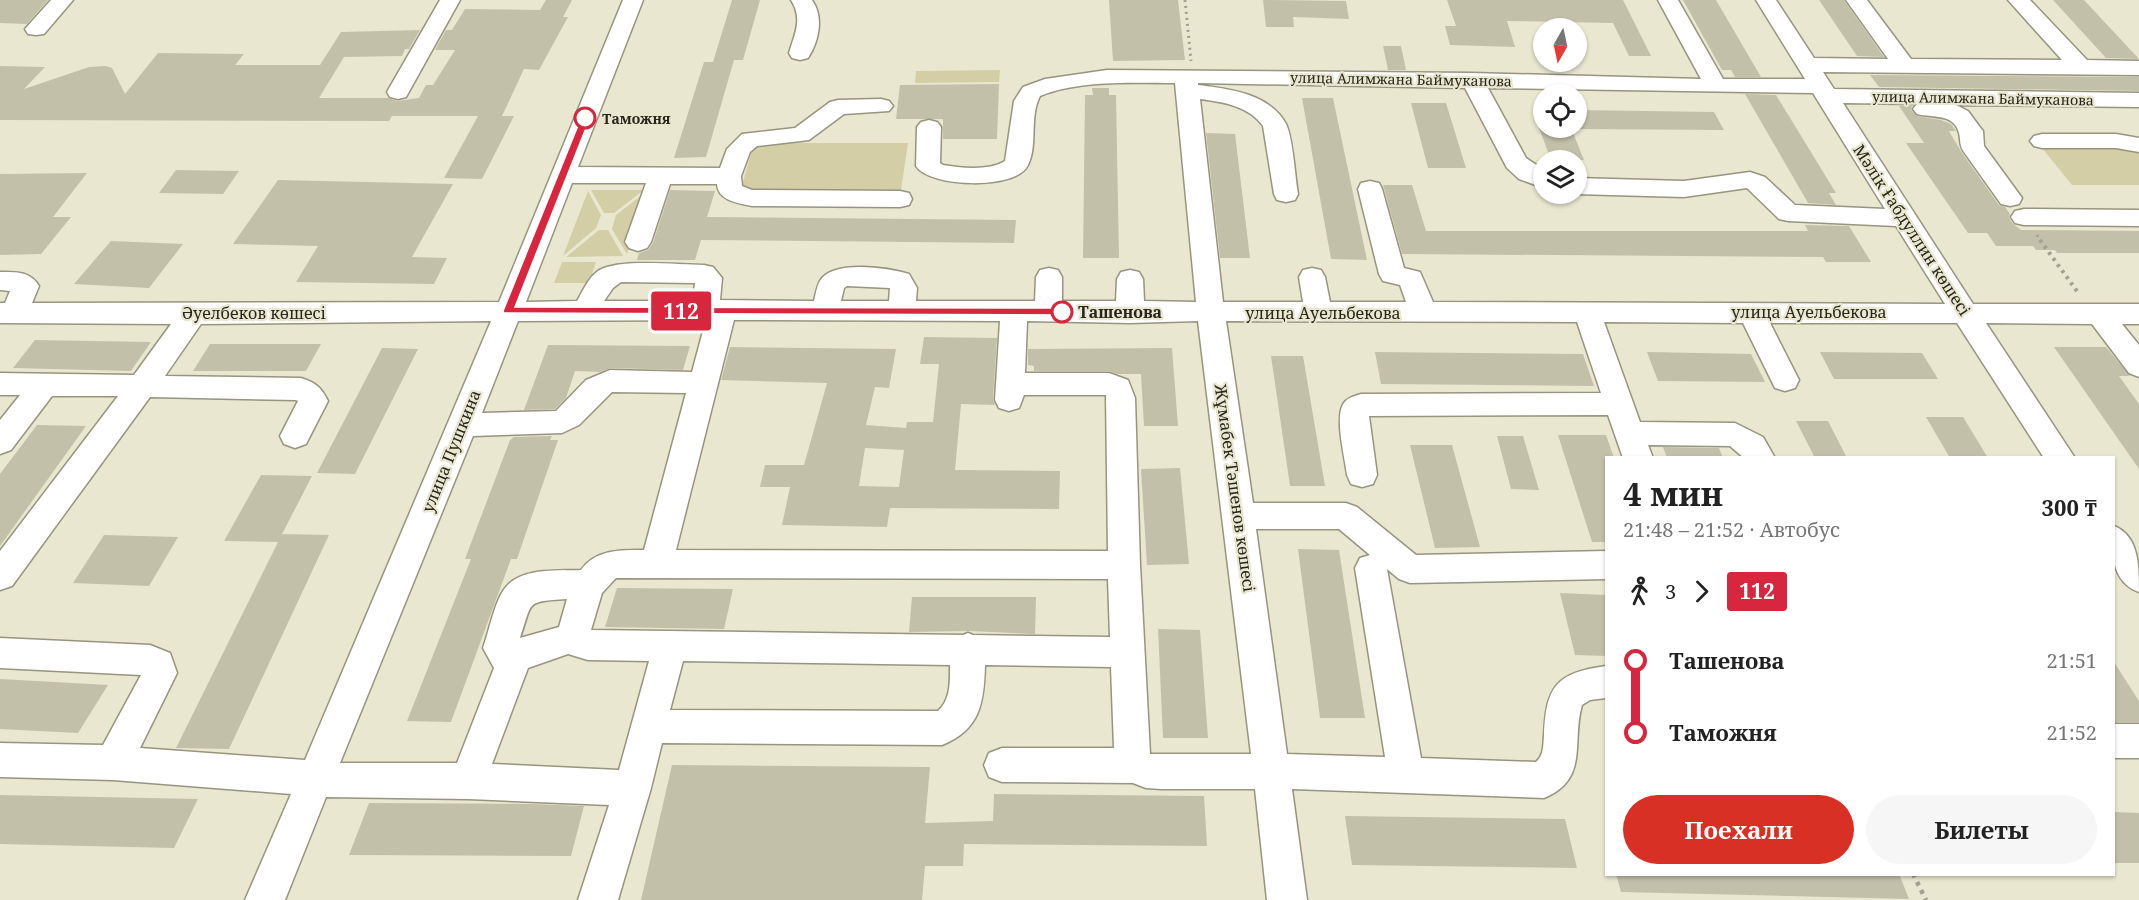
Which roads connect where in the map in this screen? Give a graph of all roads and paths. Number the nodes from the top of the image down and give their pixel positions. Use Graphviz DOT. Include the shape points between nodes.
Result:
graph roads {
  1 [pos="63,0"];
  2 [pos="450,0"];
  3 [pos="633,0"];
  4 [pos="801,0"];
  5 [pos="1185,0"];
  6 [pos="1668,0"];
  7 [pos="1766,0"];
  8 [pos="1856,0"];
  9 [pos="2018,0"];
  10 [pos="36,29"];
  11 [pos="800,53"];
  12 [pos="1808,65"];
  13 [pos="1904,66"];
  14 [pos="2081,67"];
  15 [pos="2139,68"];
  16 [pos="1472,80"];
  17 [pos="1186,83"];
  18 [pos="1716,86"];
  19 [pos="398,92"];
  20 [pos="1827,97"];
  21 [pos="2139,100"];
  22 [pos="881,106"];
  23 [pos="929,127"];
  24 [pos="2042,141"];
  25 [pos="2139,145"];
  26 [pos="562,175"];
  27 [pos="661,175"];
  28 [pos="1533,175"];
  29 [pos="729,176"];
  30 [pos="1587,186"];
  31 [pos="1370,189"];
  32 [pos="1286,194"];
  33 [pos="900,199"];
  34 [pos="2017,208"];
  35 [pos="1904,218"];
  36 [pos="2139,218"];
  37 [pos="638,242"];
  38 [pos="1049,277"];
  39 [pos="1312,277"];
  40 [pos="1130,279"];
  41 [pos="0,281"];
  42 [pos="2079,294"];
  43 [pos="714,310"];
  44 [pos="508,311"];
  45 [pos="586,311"];
  46 [pos="1048,311"];
  47 [pos="1014,312"];
  48 [pos="1211,312"];
  49 [pos="1423,312"];
  50 [pos="1751,312"];
  51 [pos="1964,312"];
  52 [pos="7,313"];
  53 [pos="1130,313"];
  54 [pos="1318,313"];
  55 [pos="1587,313"];
  56 [pos="193,314"];
  57 [pos="2100,314"];
  58 [pos="2139,314"];
  59 [pos="2139,366"];
  60 [pos="1785,380"];
  61 [pos="703,383"];
  62 [pos="0,384"];
  63 [pos="45,385"];
  64 [pos="142,386"];
  65 [pos="1620,404"];
  66 [pos="463,425"];
  67 [pos="296,436"];
  68 [pos="0,442"];
  69 [pos="1634,445"];
  70 [pos="1759,456"];
  71 [pos="2059,456"];
  72 [pos="1362,474"];
  73 [pos="1239,516"];
  74 [pos="2115,541"];
  75 [pos="657,563"];
  76 [pos="1605,564"];
  77 [pos="1124,565"];
  78 [pos="1371,568"];
  79 [pos="0,576"];
  80 [pos="2139,578"];
  81 [pos="590,583"];
  82 [pos="572,638"];
  83 [pos="670,646"];
  84 [pos="968,648"];
  85 [pos="1128,652"];
  86 [pos="0,653"];
  87 [pos="511,664"];
  88 [pos="1605,682"];
  89 [pos="648,726"];
  90 [pos="2115,741"];
  91 [pos="2139,741"];
  92 [pos="0,760"];
  93 [pos="112,763"];
  94 [pos="1002,765"];
  95 [pos="1137,766"];
  96 [pos="1271,771"];
  97 [pos="1406,775"];
  98 [pos="315,779"];
  99 [pos="468,781"];
  100 [pos="633,788"];
  101 [pos="1914,876"];
  102 [pos="265,900"];
  103 [pos="598,900"];
  104 [pos="1287,900"];
  105 [pos="1926,900"];
  1 -- 10 [label="street"];
  2 -- 19 [label="street"];
  3 -- 26 [label="street, улица Пушкина"];
  4 -- 11 [label="street" via="811,16"];
  5 -- 17 [label="path" via="1191,61"];
  6 -- 18 [label="street"];
  7 -- 12 [label="street, Мәлік Ғабдуллин көшесі"];
  8 -- 13 [label="street"];
  9 -- 14 [label="street"];
  12 -- 13 [label="street"];
  12 -- 20 [label="street, Мәлік Ғабдуллин көшесі"];
  13 -- 14 [label="street"];
  14 -- 15 [label="street"];
  16 -- 17 [label="street, улица Алимжана Баймуканова"];
  16 -- 18 [label="street, улица Алимжана Баймуканова"];
  16 -- 28 [label="street" via="1516,164"];
  17 -- 23 [label="street, улица Алимжана Баймуканова" via="1107,77 1045,86 1030,92 1019,158 1013,170 1005,172 933,171 928,165"];
  17 -- 32 [label="street" via="1244,101 1271,118"];
  17 -- 48 [label="street, Жұмабек Тәшенов көшесі"];
  18 -- 20 [label="street, улица Алимжана Баймуканова"];
  20 -- 21 [label="street, улица Алимжана Баймуканова"];
  20 -- 34 [label="street" via="1954,112 1971,131 1972,147"];
  20 -- 35 [label="street, Мәлік Ғабдуллин көшесі"];
  22 -- 29 [label="street" via="838,107 801,135 750,139 739,149"];
  24 -- 25 [label="street" via="2116,141"];
  26 -- 27 [label="street"];
  26 -- 44 [label="street, улица Пушкина"];
  27 -- 29 [label="street"];
  27 -- 37 [label="street"];
  29 -- 33 [label="street" via="730,189 752,198"];
  30 -- 35 [label="street" via="1684,189 1750,180 1788,213"];
  31 -- 49 [label="street" via="1392,274 1411,279"];
  34 -- 36 [label="street"];
  34 -- 42 [label="path"];
  35 -- 51 [label="street, Мәлік Ғабдуллин көшесі"];
  38 -- 46 [label="street"];
  39 -- 54 [label="street"];
  40 -- 53 [label="street"];
  41 -- 52 [label="street" via="22,282 26,286"];
  43 -- 45 [label="street, улица Ауельбекова"];
  43 -- 45 [label="street" via="709,278 704,274 621,273 605,280"];
  43 -- 47 [label="street, улица Ауельбекова"];
  43 -- 61 [label="street"];
  44 -- 45 [label="street, улица Ауельбекова"];
  44 -- 56 [label="street, Әуелбеков көшесі"];
  44 -- 66 [label="street, улица Пушкина"];
  46 -- 47 [label="street, улица Ауельбекова"];
  46 -- 53 [label="street, улица Ауельбекова"];
  47 -- 77 [label="street" via="1010,392 1109,384 1118,388"];
  48 -- 53 [label="street, улица Ауельбекова"];
  48 -- 54 [label="street, улица Ауельбекова"];
  48 -- 73 [label="street, Жұмабек Тәшенов көшесі"];
  49 -- 54 [label="street, улица Ауельбекова"];
  49 -- 55 [label="street, улица Ауельбекова"];
  50 -- 51 [label="street, улица Ауельбекова"];
  50 -- 55 [label="street, улица Ауельбекова"];
  50 -- 60 [label="street"];
  51 -- 57 [label="street, улица Ауельбекова"];
  51 -- 71 [label="street, Мәлік Ғабдуллин көшесі"];
  52 -- 56 [label="street, Әуелбеков көшесі"];
  55 -- 65 [label="street"];
  56 -- 64 [label="street"];
  57 -- 58 [label="street, улица Ауельбекова"];
  57 -- 59 [label="street"];
  61 -- 66 [label="street" via="610,381 598,385 562,422"];
  61 -- 75 [label="street"];
  62 -- 63 [label="street"];
  63 -- 64 [label="street"];
  63 -- 68 [label="street"];
  64 -- 67 [label="street" via="301,389 313,401"];
  64 -- 79 [label="street"];
  65 -- 69 [label="street"];
  65 -- 72 [label="street" via="1361,405 1354,414"];
  66 -- 98 [label="street, улица Пушкина"];
  69 -- 70 [label="street" via="1735,435 1752,445"];
  73 -- 76 [label="street" via="1346,516 1410,569"];
  73 -- 96 [label="street, Жұмабек Тәшенов көшесі"];
  74 -- 80 [label="street"];
  75 -- 77 [label="street"];
  75 -- 81 [label="street" via="603,567"];
  77 -- 85 [label="street"];
  78 -- 97 [label="street"];
  81 -- 82 [label="street"];
  81 -- 87 [label="street" via="528,588 517,597 500,648"];
  82 -- 83 [label="street" via="588,645"];
  82 -- 87 [label="street" via="522,653"];
  83 -- 84 [label="street"];
  83 -- 89 [label="street"];
  84 -- 85 [label="street"];
  84 -- 89 [label="street" via="962,710 942,728"];
  85 -- 95 [label="street" via="1132,753"];
  86 -- 93 [label="street" via="150,660 158,664 160,673"];
  87 -- 99 [label="street"];
  88 -- 97 [label="street" via="1588,682 1569,694 1561,718 1558,765 1544,780"];
  89 -- 100 [label="street"];
  90 -- 91 [label="street"];
  92 -- 93 [label="street"];
  93 -- 98 [label="street"];
  94 -- 95 [label="street"];
  95 -- 96 [label="street" via="1161,772"];
  96 -- 97 [label="street"];
  96 -- 104 [label="street, Жұмабек Тәшенов көшесі"];
  98 -- 99 [label="street"];
  98 -- 102 [label="street, улица Пушкина"];
  99 -- 100 [label="street"];
  100 -- 103 [label="street"];
  101 -- 105 [label="path"];
}
